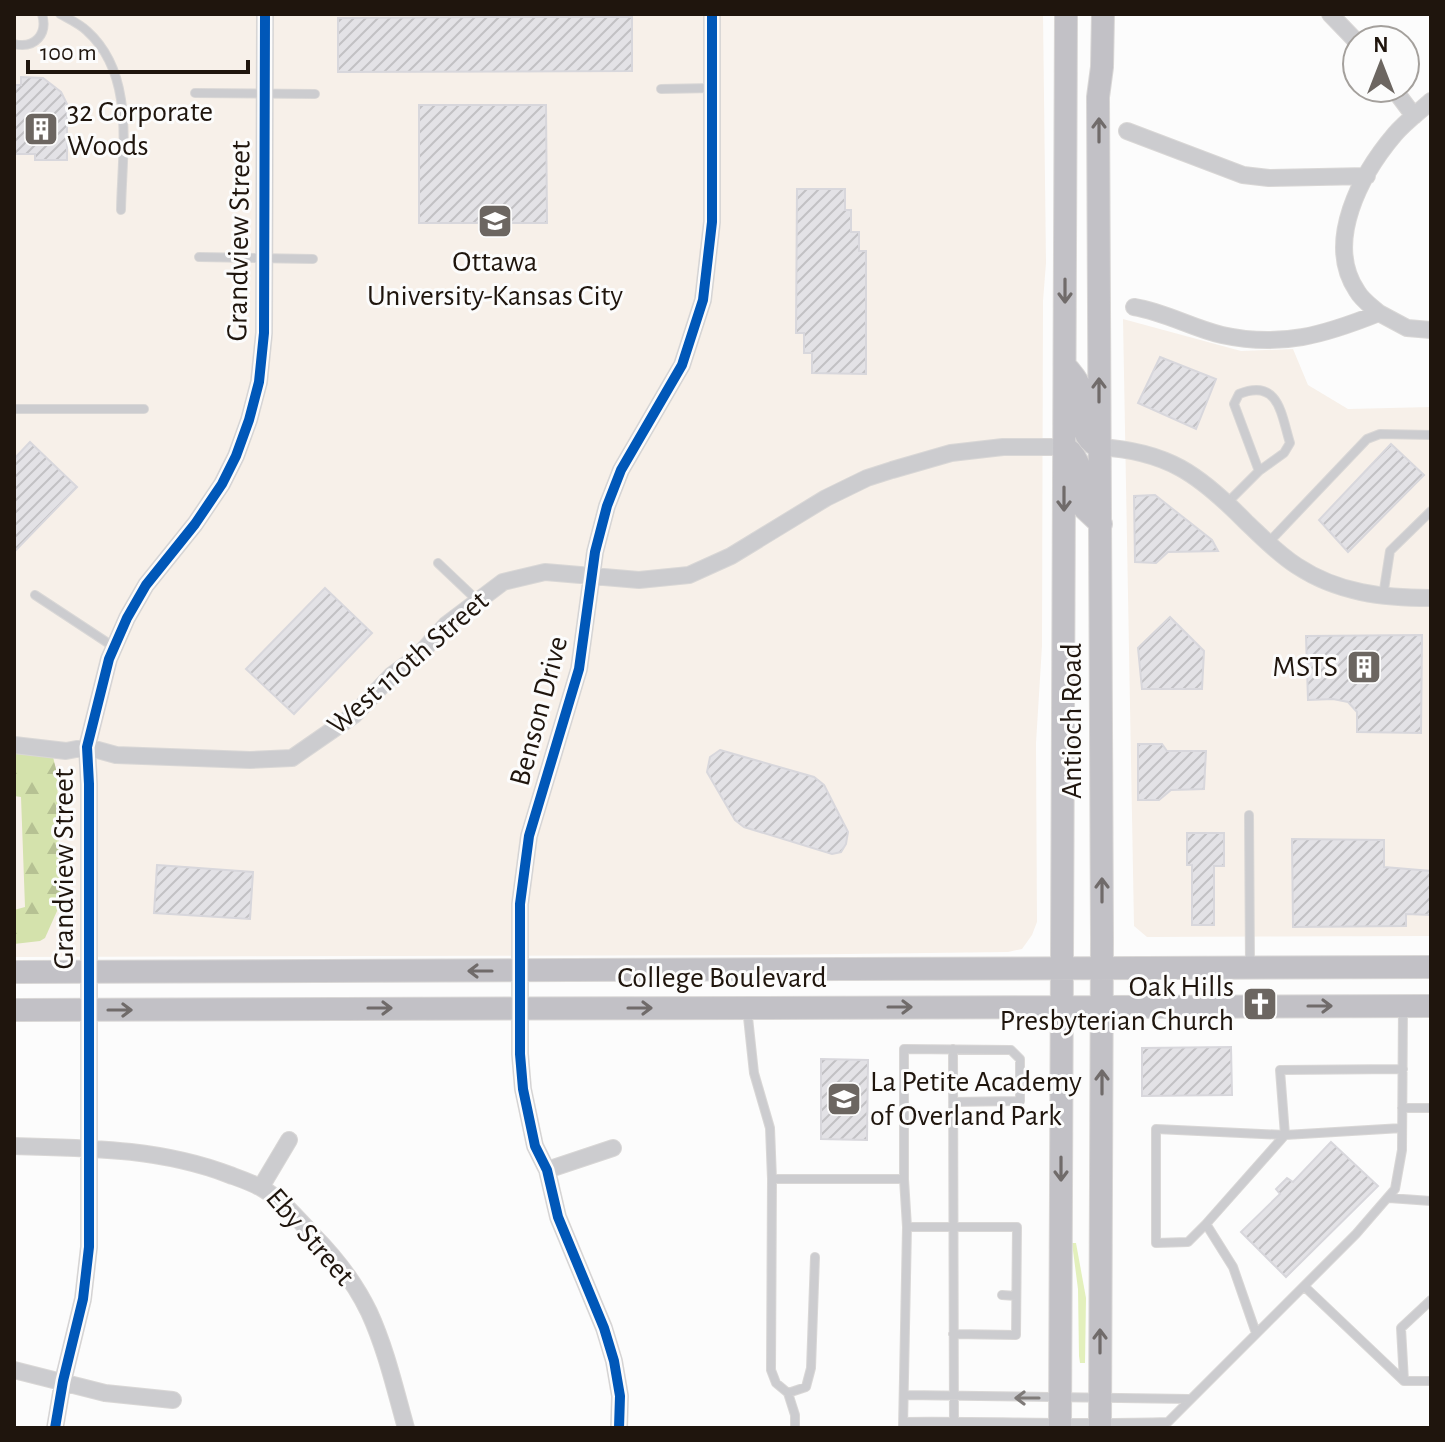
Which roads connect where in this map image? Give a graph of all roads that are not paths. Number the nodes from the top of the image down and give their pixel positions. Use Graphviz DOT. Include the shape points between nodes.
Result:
graph roads {
  1 [pos="42,14"];
  2 [pos="60,14"];
  3 [pos="265,14"];
  4 [pos="712,14"];
  5 [pos="1066,14"];
  6 [pos="1103,14"];
  7 [pos="14,44"];
  8 [pos="712,88"];
  9 [pos="661,89"];
  10 [pos="195,93"];
  11 [pos="265,93"];
  12 [pos="315,94"];
  13 [pos="1431,101"];
  14 [pos="1405,104"];
  15 [pos="1414,116"];
  16 [pos="1127,131"];
  17 [pos="1367,176"];
  18 [pos="121,210"];
  19 [pos="199,257"];
  20 [pos="265,259"];
  21 [pos="313,259"];
  22 [pos="1134,307"];
  23 [pos="1379,313"];
  24 [pos="1431,330"];
  25 [pos="1065,365"];
  26 [pos="14,409"];
  27 [pos="144,409"];
  28 [pos="1431,435"];
  29 [pos="1065,447"];
  30 [pos="1099,447"];
  31 [pos="1259,471"];
  32 [pos="1227,503"];
  33 [pos="1431,511"];
  34 [pos="1101,524"];
  35 [pos="1268,543"];
  36 [pos="438,563"];
  37 [pos="592,577"];
  38 [pos="35,595"];
  39 [pos="1383,596"];
  40 [pos="1431,598"];
  41 [pos="478,601"];
  42 [pos="114,647"];
  43 [pos="14,745"];
  44 [pos="87,747"];
  45 [pos="1249,815"];
  46 [pos="1431,967"];
  47 [pos="1062,968"];
  48 [pos="1102,968"];
  49 [pos="1250,968"];
  50 [pos="520,971"];
  51 [pos="14,972"];
  52 [pos="89,972"];
  53 [pos="1403,1006"];
  54 [pos="1431,1006"];
  55 [pos="1061,1007"];
  56 [pos="1102,1007"];
  57 [pos="520,1008"];
  58 [pos="747,1008"];
  59 [pos="14,1010"];
  60 [pos="89,1010"];
  61 [pos="953,1049"];
  62 [pos="1403,1069"];
  63 [pos="953,1102"];
  64 [pos="1402,1108"];
  65 [pos="1431,1108"];
  66 [pos="1402,1128"];
  67 [pos="1285,1135"];
  68 [pos="289,1140"];
  69 [pos="14,1146"];
  70 [pos="613,1148"];
  71 [pos="90,1149"];
  72 [pos="547,1170"];
  73 [pos="772,1179"];
  74 [pos="904,1179"];
  75 [pos="261,1187"];
  76 [pos="1389,1198"];
  77 [pos="1431,1201"];
  78 [pos="1206,1224"];
  79 [pos="907,1227"];
  80 [pos="954,1227"];
  81 [pos="1003,1252"];
  82 [pos="1016,1252"];
  83 [pos="815,1257"];
  84 [pos="953,1273"];
  85 [pos="965,1273"];
  86 [pos="1003,1273"];
  87 [pos="1016,1273"];
  88 [pos="1304,1286"];
  89 [pos="953,1295"];
  90 [pos="964,1295"];
  91 [pos="1002,1295"];
  92 [pos="1016,1296"];
  93 [pos="1431,1300"];
  94 [pos="1256,1333"];
  95 [pos="953,1334"];
  96 [pos="14,1370"];
  97 [pos="63,1381"];
  98 [pos="1404,1381"];
  99 [pos="1431,1381"];
  100 [pos="788,1393"];
  101 [pos="904,1395"];
  102 [pos="952,1396"];
  103 [pos="1100,1397"];
  104 [pos="1059,1398"];
  105 [pos="1189,1399"];
  106 [pos="173,1400"];
  107 [pos="903,1425"];
  108 [pos="954,1425"];
  109 [pos="1060,1426"];
  110 [pos="1100,1426"];
  111 [pos="55,1428"];
  112 [pos="406,1428"];
  113 [pos="619,1428"];
  114 [pos="795,1428"];
  1 -- 7 [label="lane" via="45,24 39,39"];
  2 -- 18 [label="lane" via="87,30 107,56 122,97"];
  3 -- 11 [label="street, Grandview Street"];
  4 -- 8 [label="street, Benson Drive"];
  5 -- 25 [label="main road, Antioch Road, one-way"];
  30 -- 6 [label="main road, Antioch Road, one-way" via="1098,97"];
  8 -- 9 [label="lane"];
  8 -- 37 [label="street, Benson Drive" via="712,222 703,300 682,365 621,470 599,533"];
  10 -- 11 [label="lane"];
  11 -- 12 [label="lane"];
  11 -- 20 [label="street, Grandview Street"];
  13 -- 15 [label="street"];
  14 -- 15 [label="street"];
  15 -- 17 [label="street"];
  16 -- 17 [label="street" via="1243,175"];
  17 -- 23 [label="street" via="1343,241 1350,278 1358,294"];
  19 -- 20 [label="lane"];
  20 -- 21 [label="lane"];
  20 -- 42 [label="street, Grandview Street" via="259,382 236,456 195,524 146,585"];
  22 -- 23 [label="street" via="1223,335 1257,339 1331,333"];
  23 -- 24 [label="street" via="1407,328"];
  25 -- 29 [label="main road, Antioch Road"];
  25 -- 30 [label="main road" via="1079,384 1084,432"];
  26 -- 27 [label="lane"];
  28 -- 35 [label="lane" via="1380,434 1367,439"];
  29 -- 34 [label="main road" via="1081,472 1084,508"];
  29 -- 37 [label="street, West 110th Street" via="1003,447 913,462 826,498 731,556 689,575 660,580"];
  29 -- 47 [label="main road, Antioch Road, one-way"];
  30 -- 32 [label="street" via="1165,459 1191,472"];
  30 -- 34 [label="main road, Antioch Road"];
  31 -- 31 [label="lane" via="1290,443 1277,399 1249,390 1234,404"];
  31 -- 32 [label="lane"];
  32 -- 35 [label="street"];
  33 -- 39 [label="lane" via="1390,551"];
  48 -- 34 [label="main road, Antioch Road, one-way"];
  35 -- 39 [label="street" via="1323,580"];
  36 -- 41 [label="lane"];
  37 -- 41 [label="street, West 110th Street" via="545,572 503,582"];
  37 -- 50 [label="street, Benson Drive" via="579,669 529,836 520,904"];
  38 -- 42 [label="lane"];
  39 -- 40 [label="street"];
  41 -- 44 [label="street, West 110th Street" via="354,715 292,758 116,755"];
  42 -- 44 [label="street, Grandview Street"];
  43 -- 44 [label="street, West 110th Street" via="66,751"];
  44 -- 52 [label="street, Grandview Street"];
  45 -- 49 [label="lane"];
  46 -- 49 [label="main road, College Boulevard"];
  47 -- 48 [label="main road, College Boulevard"];
  47 -- 50 [label="main road, College Boulevard"];
  47 -- 55 [label="main road, Antioch Road"];
  48 -- 49 [label="main road, College Boulevard"];
  48 -- 56 [label="main road, Antioch Road"];
  50 -- 52 [label="main road, College Boulevard, one-way"];
  50 -- 57 [label="street, Benson Drive"];
  51 -- 52 [label="main road, College Boulevard"];
  52 -- 60 [label="street, Grandview Street"];
  53 -- 54 [label="main road, College Boulevard"];
  56 -- 53 [label="main road, College Boulevard, one-way"];
  53 -- 62 [label="lane"];
  55 -- 56 [label="main road, College Boulevard"];
  58 -- 55 [label="main road, College Boulevard, one-way"];
  55 -- 104 [label="main road, Antioch Road, one-way"];
  103 -- 56 [label="main road, Antioch Road, one-way"];
  57 -- 58 [label="main road, College Boulevard, one-way"];
  60 -- 57 [label="main road, College Boulevard, one-way"];
  57 -- 72 [label="street, Benson Drive" via="523,1089 535,1146"];
  58 -- 73 [label="lane" via="754,1073 770,1128"];
  59 -- 60 [label="main road, College Boulevard"];
  60 -- 71 [label="street, Grandview Street"];
  61 -- 63 [label="lane"];
  61 -- 63 [label="lane" via="1011,1050 1020,1059 1020,1101"];
  61 -- 74 [label="lane" via="904,1049"];
  62 -- 64 [label="lane"];
  62 -- 67 [label="lane" via="1280,1070"];
  63 -- 80 [label="lane"];
  64 -- 65 [label="lane"];
  64 -- 66 [label="lane"];
  66 -- 67 [label="lane"];
  66 -- 76 [label="lane" via="1398,1177"];
  67 -- 78 [label="lane"];
  67 -- 78 [label="lane" via="1156,1129 1156,1243 1188,1242"];
  68 -- 75 [label="street, Eby Street"];
  69 -- 71 [label="street"];
  70 -- 72 [label="street"];
  71 -- 75 [label="street" via="170,1156"];
  71 -- 97 [label="street, Grandview Street" via="83,1299"];
  72 -- 113 [label="street, Benson Drive" via="558,1217 614,1361"];
  73 -- 74 [label="lane"];
  73 -- 100 [label="lane" via="771,1370"];
  74 -- 79 [label="lane"];
  75 -- 112 [label="street, Eby Street" via="330,1252 353,1282 385,1354"];
  76 -- 77 [label="lane"];
  76 -- 88 [label="lane"];
  78 -- 94 [label="lane" via="1233,1267"];
  79 -- 80 [label="lane"];
  79 -- 101 [label="lane"];
  80 -- 82 [label="lane" via="1017,1227"];
  80 -- 84 [label="lane" via="958,1252"];
  81 -- 82 [label="lane"];
  82 -- 87 [label="lane"];
  83 -- 100 [label="lane" via="811,1368 806,1387"];
  84 -- 85 [label="lane"];
  84 -- 89 [label="lane"];
  86 -- 87 [label="lane"];
  87 -- 92 [label="lane"];
  88 -- 94 [label="lane"];
  88 -- 98 [label="lane"];
  89 -- 90 [label="lane"];
  89 -- 95 [label="lane"];
  91 -- 92 [label="lane"];
  92 -- 95 [label="lane" via="1016,1335"];
  93 -- 98 [label="lane" via="1401,1328"];
  94 -- 105 [label="lane"];
  95 -- 102 [label="lane"];
  96 -- 97 [label="street"];
  97 -- 106 [label="street" via="105,1393"];
  97 -- 111 [label="street, Grandview Street"];
  98 -- 99 [label="lane"];
  100 -- 114 [label="lane"];
  101 -- 102 [label="lane"];
  101 -- 107 [label="lane"];
  104 -- 102 [label="lane, one-way"];
  102 -- 108 [label="lane"];
  103 -- 104 [label="lane"];
  103 -- 105 [label="lane"];
  103 -- 110 [label="main road, Antioch Road"];
  104 -- 109 [label="main road, Antioch Road"];
  105 -- 110 [label="lane" via="1168,1422"];
  107 -- 108 [label="lane"];
  108 -- 109 [label="lane"];
  109 -- 110 [label="lane"];
}
